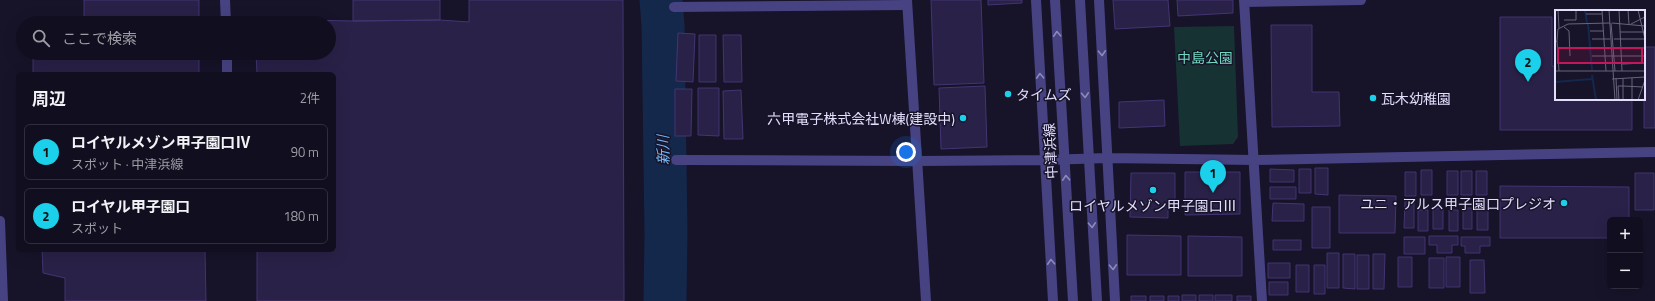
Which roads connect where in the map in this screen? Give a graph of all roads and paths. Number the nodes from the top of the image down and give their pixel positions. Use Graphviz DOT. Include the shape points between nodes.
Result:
graph roads {
  1 [pos="225,0"];
  2 [pos="1036,0"];
  3 [pos="1055,0"];
  4 [pos="1080,0"];
  5 [pos="1099,0"];
  6 [pos="1361,0"];
  7 [pos="1244,1"];
  8 [pos="907,3"];
  9 [pos="674,7"];
  10 [pos="226,16"];
  11 [pos="227,60"];
  12 [pos="227,72"];
  13 [pos="1655,152"];
  14 [pos="1108,158"];
  15 [pos="676,160"];
  16 [pos="1045,160"];
  17 [pos="1254,160"];
  18 [pos="917,161"];
  19 [pos="0,221"];
  20 [pos="3,301"];
  21 [pos="926,301"];
  22 [pos="1054,301"];
  23 [pos="1073,301"];
  24 [pos="1097,301"];
  25 [pos="1115,301"];
  26 [pos="1262,301"];
  1 -- 10 [label="street"];
  16 -- 2 [label="street, one-way"];
  23 -- 3 [label="street, 中津浜線, one-way, bridge"];
  4 -- 24 [label="street, one-way, bridge"];
  5 -- 14 [label="street, one-way"];
  6 -- 7 [label="street"];
  7 -- 17 [label="street"];
  8 -- 9 [label="street"];
  8 -- 18 [label="street"];
  11 -- 12 [label="street"];
  13 -- 17 [label="street"];
  14 -- 16 [label="street"];
  14 -- 17 [label="street"];
  14 -- 25 [label="street, one-way"];
  15 -- 18 [label="street"];
  16 -- 18 [label="street"];
  22 -- 16 [label="street, one-way"];
  17 -- 26 [label="street"];
  18 -- 21 [label="street"];
  19 -- 20 [label="street"];
}
